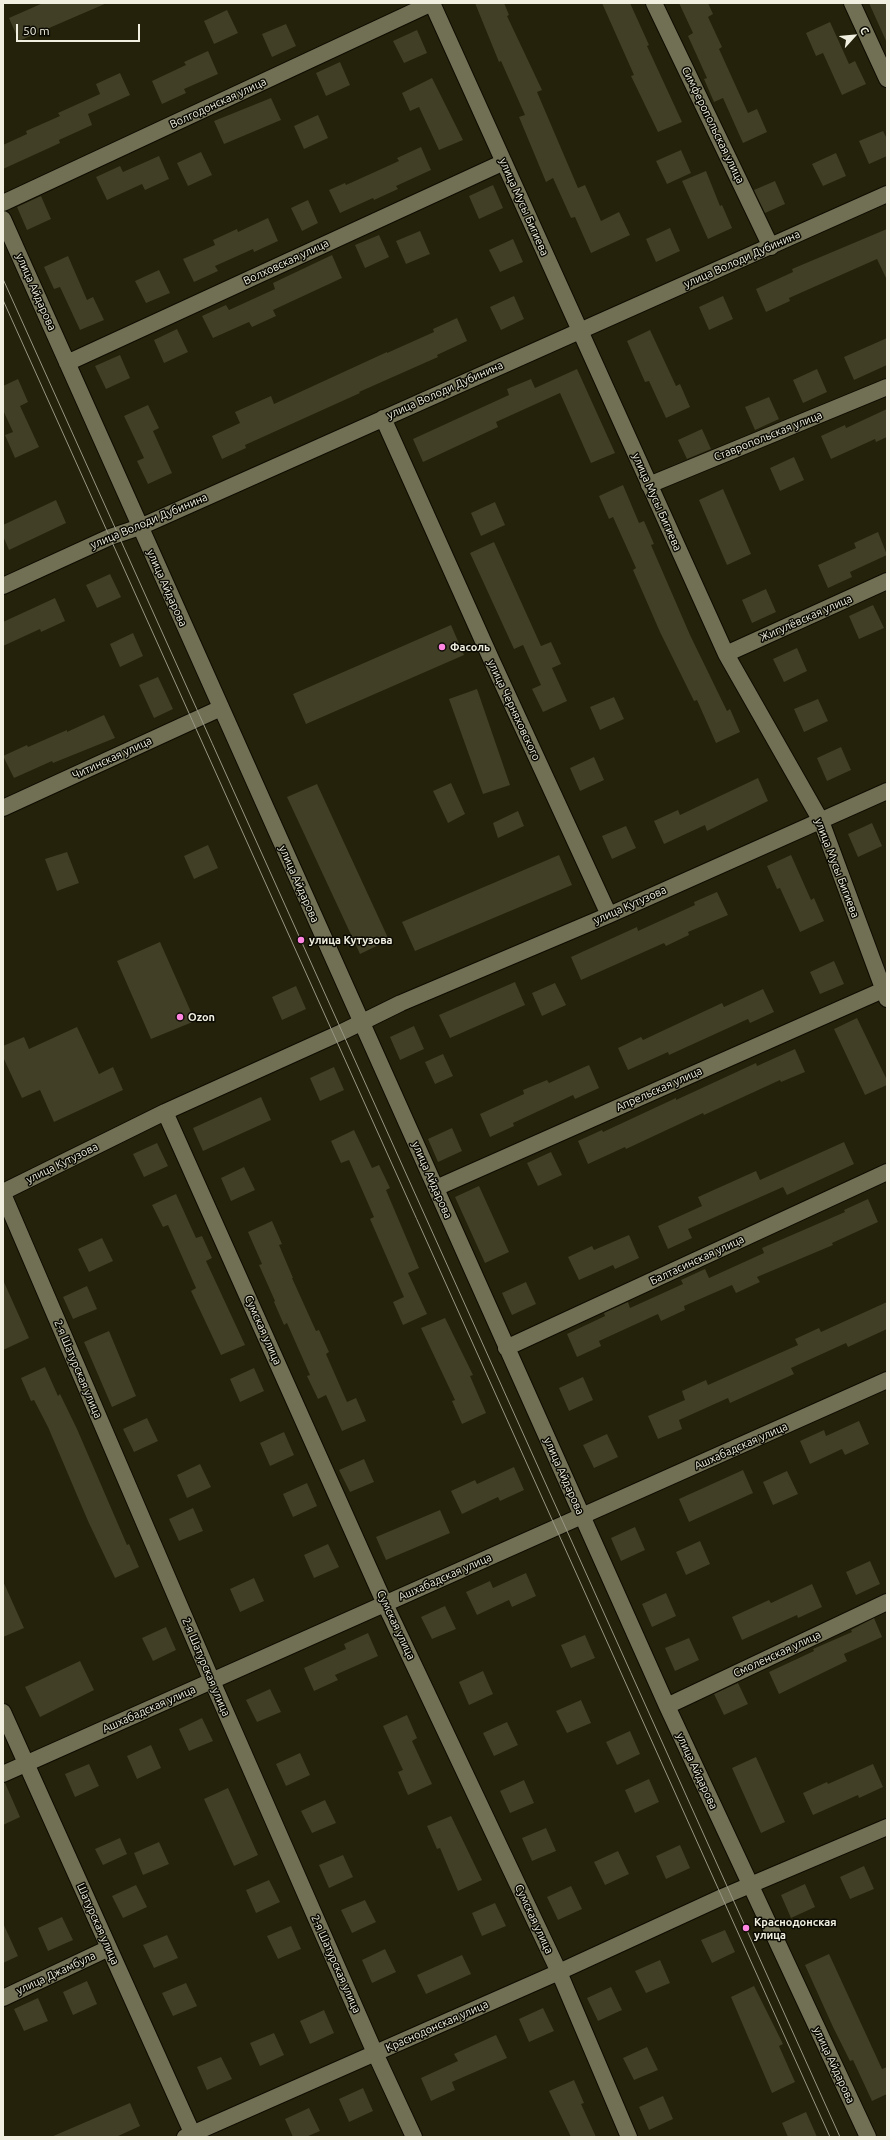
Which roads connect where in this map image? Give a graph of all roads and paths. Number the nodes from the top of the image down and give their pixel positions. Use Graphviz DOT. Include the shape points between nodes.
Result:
graph roads {
  1 [pos="432,3"];
  2 [pos="654,3"];
  3 [pos="852,3"];
  4 [pos="887,79"];
  5 [pos="504,162"];
  6 [pos="887,194"];
  7 [pos="3,203"];
  8 [pos="3,219"];
  9 [pos="771,246"];
  10 [pos="580,331"];
  11 [pos="67,363"];
  12 [pos="887,387"];
  13 [pos="383,418"];
  14 [pos="649,485"];
  15 [pos="140,527"];
  16 [pos="887,581"];
  17 [pos="3,586"];
  18 [pos="726,654"];
  19 [pos="222,708"];
  20 [pos="887,791"];
  21 [pos="3,808"];
  22 [pos="821,821"];
  23 [pos="609,914"];
  24 [pos="885,994"];
  25 [pos="361,1023"];
  26 [pos="165,1112"];
  27 [pos="887,1172"];
  28 [pos="436,1188"];
  29 [pos="3,1193"];
  30 [pos="506,1348"];
  31 [pos="887,1380"];
  32 [pos="582,1517"];
  33 [pos="887,1602"];
  34 [pos="385,1604"];
  35 [pos="212,1681"];
  36 [pos="667,1706"];
  37 [pos="3,1712"];
  38 [pos="26,1764"];
  39 [pos="3,1774"];
  40 [pos="887,1827"];
  41 [pos="750,1886"];
  42 [pos="109,1948"];
  43 [pos="559,1972"];
  44 [pos="3,1998"];
  45 [pos="375,2053"];
  46 [pos="190,2136"];
  47 [pos="414,2137"];
  48 [pos="629,2137"];
  49 [pos="868,2137"];
  1 -- 5 [label="street, улица Мусы Бигиева"];
  1 -- 7 [label="street, Волгодонская улица"];
  2 -- 9 [label="street, Симферопольская улица"];
  3 -- 4 [label="street"];
  5 -- 10 [label="street, улица Мусы Бигиева"];
  5 -- 11 [label="street, Волховская улица"];
  6 -- 9 [label="street, улица Володи Дубинина"];
  8 -- 11 [label="street, улица Айдарова"];
  9 -- 10 [label="street, улица Володи Дубинина"];
  10 -- 13 [label="street, улица Володи Дубинина"];
  10 -- 14 [label="street, улица Мусы Бигиева"];
  11 -- 15 [label="street, улица Айдарова"];
  12 -- 14 [label="street, Ставропольская улица"];
  13 -- 15 [label="street, улица Володи Дубинина"];
  13 -- 23 [label="street, улица Черняховского"];
  14 -- 18 [label="street, улица Мусы Бигиева"];
  15 -- 17 [label="street, улица Володи Дубинина" via="110,537"];
  15 -- 19 [label="street, улица Айдарова"];
  16 -- 18 [label="street, Жигулёвская улица"];
  18 -- 22 [label="street, улица Мусы Бигиева"];
  19 -- 21 [label="street, Читинская улица"];
  19 -- 25 [label="street, улица Айдарова"];
  20 -- 22 [label="street, улица Кутузова"];
  22 -- 23 [label="street, улица Кутузова"];
  22 -- 24 [label="street, улица Мусы Бигиева"];
  23 -- 25 [label="street, улица Кутузова" via="401,1003"];
  24 -- 28 [label="street, Апрельская улица"];
  25 -- 26 [label="street, улица Кутузова"];
  25 -- 28 [label="street, улица Айдарова"];
  26 -- 29 [label="street, улица Кутузова"];
  26 -- 34 [label="street, Сумская улица"];
  27 -- 30 [label="street, Балтасинская улица"];
  28 -- 30 [label="street, улица Айдарова"];
  29 -- 35 [label="street, 2-я Шатурская улица"];
  30 -- 32 [label="street, улица Айдарова"];
  31 -- 32 [label="street, Ашхабадская улица"];
  32 -- 34 [label="street, Ашхабадская улица"];
  32 -- 36 [label="street, улица Айдарова"];
  33 -- 36 [label="street, Смоленская улица"];
  34 -- 35 [label="street, Ашхабадская улица"];
  34 -- 43 [label="street, Сумская улица"];
  35 -- 38 [label="street, Ашхабадская улица"];
  35 -- 45 [label="street, 2-я Шатурская улица"];
  36 -- 41 [label="street, улица Айдарова"];
  37 -- 38 [label="street, Шатурская улица"];
  38 -- 39 [label="street, Ашхабадская улица"];
  38 -- 42 [label="street, Шатурская улица"];
  40 -- 41 [label="street, Краснодонская улица"];
  41 -- 43 [label="street, Краснодонская улица"];
  41 -- 49 [label="street, улица Айдарова"];
  42 -- 44 [label="street, улица Джамбула"];
  42 -- 46 [label="street, Шатурская улица"];
  43 -- 45 [label="street, Краснодонская улица"];
  43 -- 48 [label="street, Сумская улица"];
  45 -- 46 [label="street, Краснодонская улица"];
  45 -- 47 [label="street, 2-я Шатурская улица"];
}
